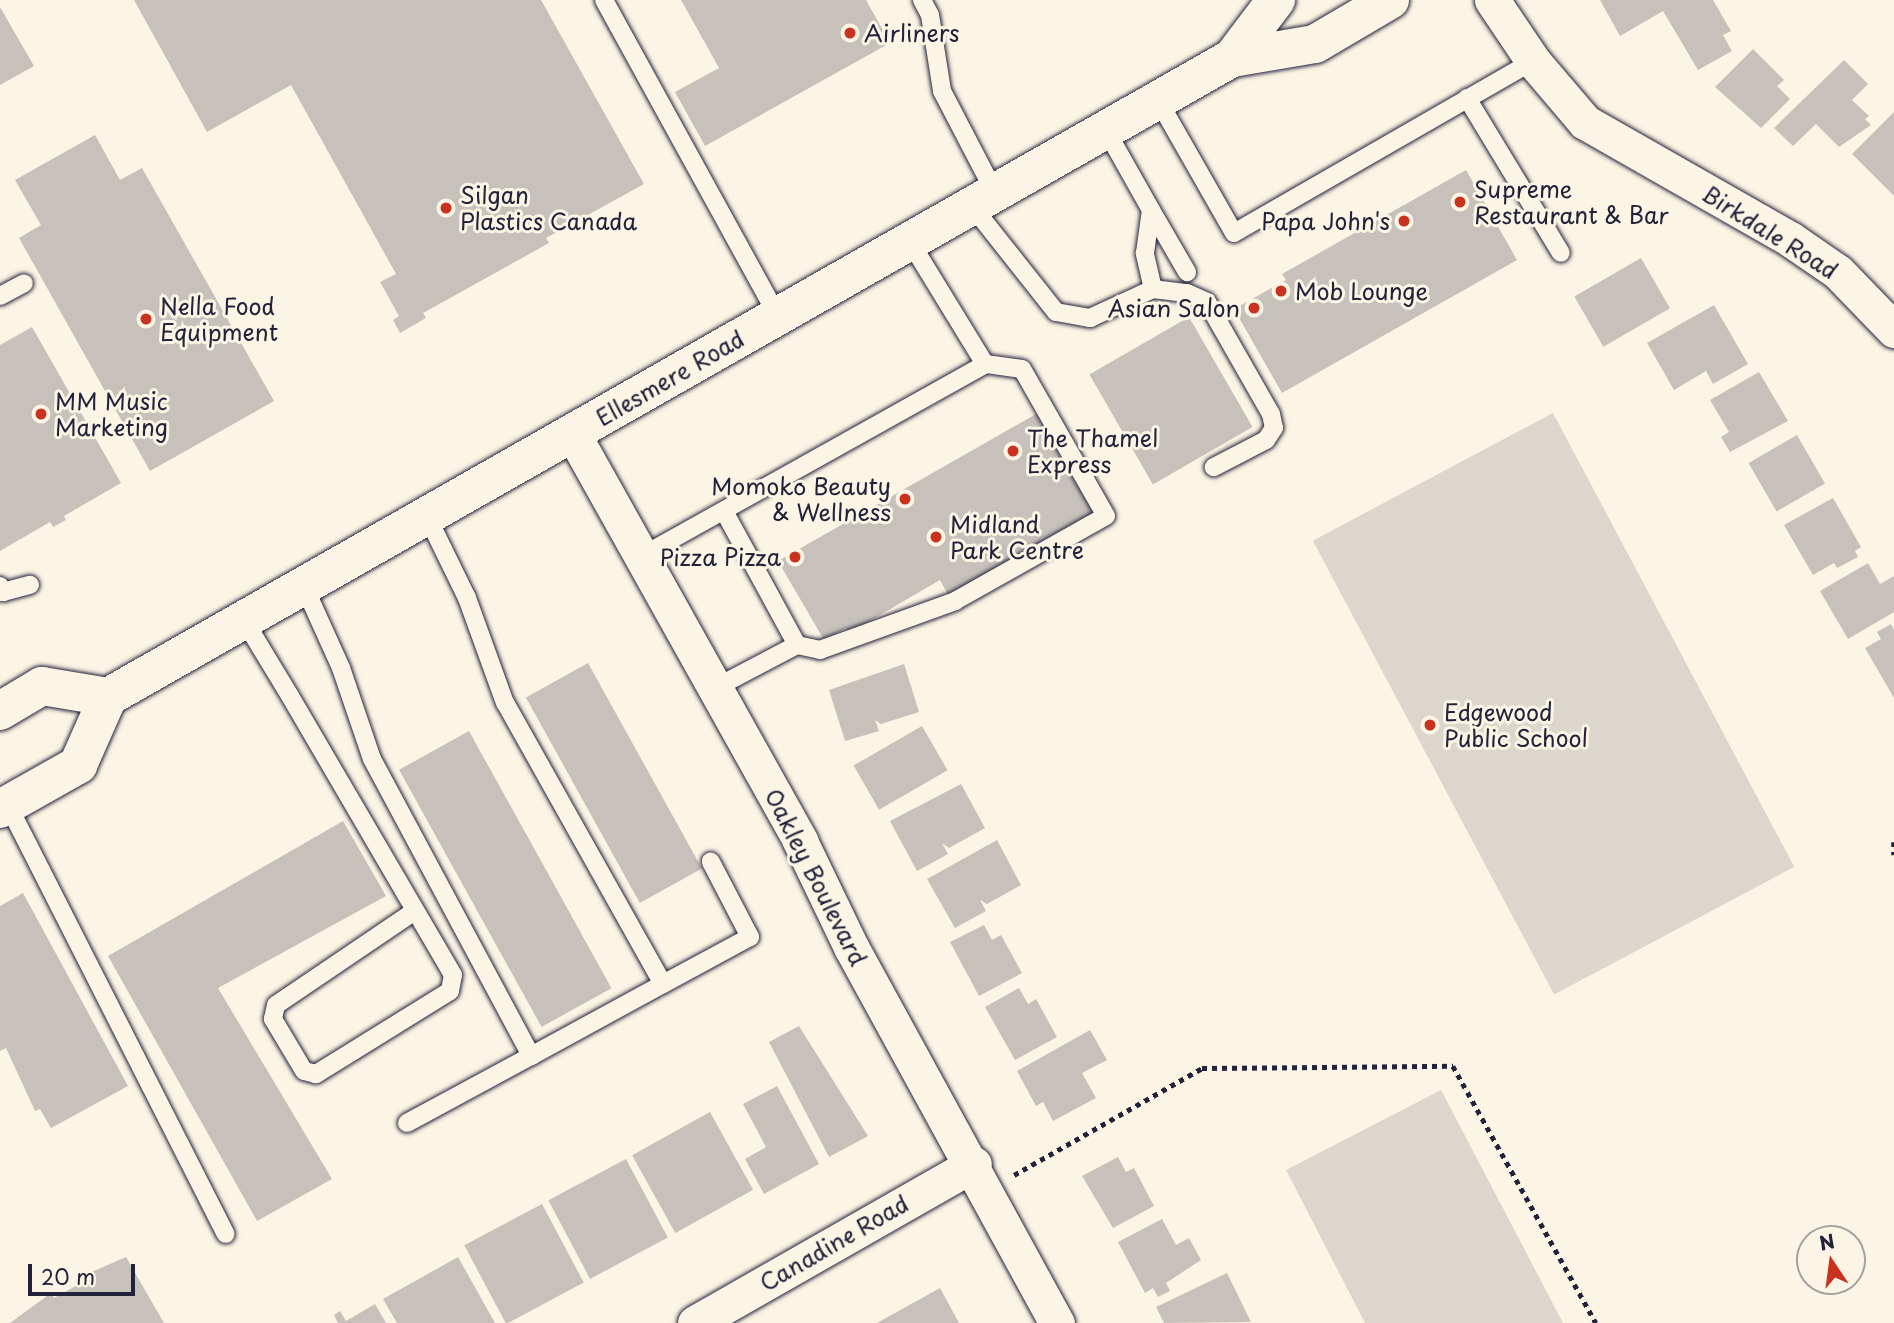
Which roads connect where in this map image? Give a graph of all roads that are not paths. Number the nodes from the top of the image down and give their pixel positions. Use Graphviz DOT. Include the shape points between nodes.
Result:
graph roads {
  1 [pos="604,0"];
  2 [pos="922,0"];
  3 [pos="1276,0"];
  4 [pos="1390,0"];
  5 [pos="1492,0"];
  6 [pos="1232,58"];
  7 [pos="1533,61"];
  8 [pos="1467,98"];
  9 [pos="1158,100"];
  10 [pos="1105,130"];
  11 [pos="983,199"];
  12 [pos="1151,210"];
  13 [pos="909,240"];
  14 [pos="1561,253"];
  15 [pos="1187,272"];
  16 [pos="24,283"];
  17 [pos="1153,289"];
  18 [pos="0,296"];
  19 [pos="778,316"];
  20 [pos="1894,330"];
  21 [pos="985,365"];
  22 [pos="573,433"];
  23 [pos="1214,467"];
  24 [pos="724,511"];
  25 [pos="427,516"];
  26 [pos="642,556"];
  27 [pos="30,585"];
  28 [pos="0,586"];
  29 [pos="304,586"];
  30 [pos="244,620"];
  31 [pos="797,645"];
  32 [pos="715,688"];
  33 [pos="108,697"];
  34 [pos="0,711"];
  35 [pos="4,807"];
  36 [pos="711,862"];
  37 [pos="415,911"];
  38 [pos="663,985"];
  39 [pos="531,1056"];
  40 [pos="407,1123"];
  41 [pos="974,1164"];
  42 [pos="226,1234"];
  43 [pos="695,1323"];
  44 [pos="1056,1323"];
  1 -- 19 [label="lane"];
  2 -- 11 [label="lane" via="930,15 942,91"];
  3 -- 6 [label="main road, Ellesmere Road"];
  4 -- 6 [label="main road, Ellesmere Road" via="1315,44"];
  5 -- 7 [label="street, Birkdale Road"];
  6 -- 9 [label="main road, Ellesmere Road"];
  7 -- 8 [label="lane"];
  7 -- 20 [label="street, Birkdale Road" via="1585,122 1790,239 1838,272"];
  8 -- 9 [label="lane" via="1234,233"];
  8 -- 14 [label="lane"];
  9 -- 10 [label="main road, Ellesmere Road"];
  10 -- 11 [label="main road, Ellesmere Road"];
  10 -- 12 [label="lane"];
  11 -- 13 [label="main road, Ellesmere Road"];
  11 -- 17 [label="lane" via="1056,312 1090,318"];
  12 -- 15 [label="lane"];
  12 -- 17 [label="lane" via="1145,253"];
  13 -- 19 [label="main road, Ellesmere Road"];
  13 -- 21 [label="lane"];
  16 -- 18 [label="lane"];
  17 -- 23 [label="lane" via="1187,293 1207,302 1271,414 1274,428 1266,440"];
  19 -- 22 [label="main road, Ellesmere Road"];
  21 -- 24 [label="lane"];
  21 -- 31 [label="lane" via="1021,369 1107,516 955,601 820,650"];
  22 -- 25 [label="main road, Ellesmere Road"];
  22 -- 26 [label="street, Oakley Boulevard"];
  24 -- 26 [label="lane"];
  24 -- 31 [label="lane"];
  25 -- 29 [label="main road, Ellesmere Road"];
  25 -- 38 [label="lane" via="467,598 505,703"];
  26 -- 32 [label="street, Oakley Boulevard"];
  27 -- 28 [label="lane" via="3,592"];
  29 -- 30 [label="main road, Ellesmere Road"];
  29 -- 39 [label="lane" via="341,668 372,759"];
  30 -- 33 [label="main road, Ellesmere Road"];
  30 -- 37 [label="lane"];
  31 -- 32 [label="lane"];
  32 -- 41 [label="street, Oakley Boulevard" via="800,841 851,947"];
  33 -- 34 [label="main road" via="42,686"];
  33 -- 35 [label="main road" via="78,765"];
  35 -- 42 [label="lane"];
  36 -- 38 [label="lane" via="751,937"];
  37 -- 37 [label="lane" via="453,975 450,991 316,1074 304,1071 272,1020 276,1005"];
  38 -- 39 [label="lane"];
  39 -- 40 [label="lane"];
  41 -- 43 [label="street, Canadine Road"];
  41 -- 44 [label="street, Oakley Boulevard"];
}
